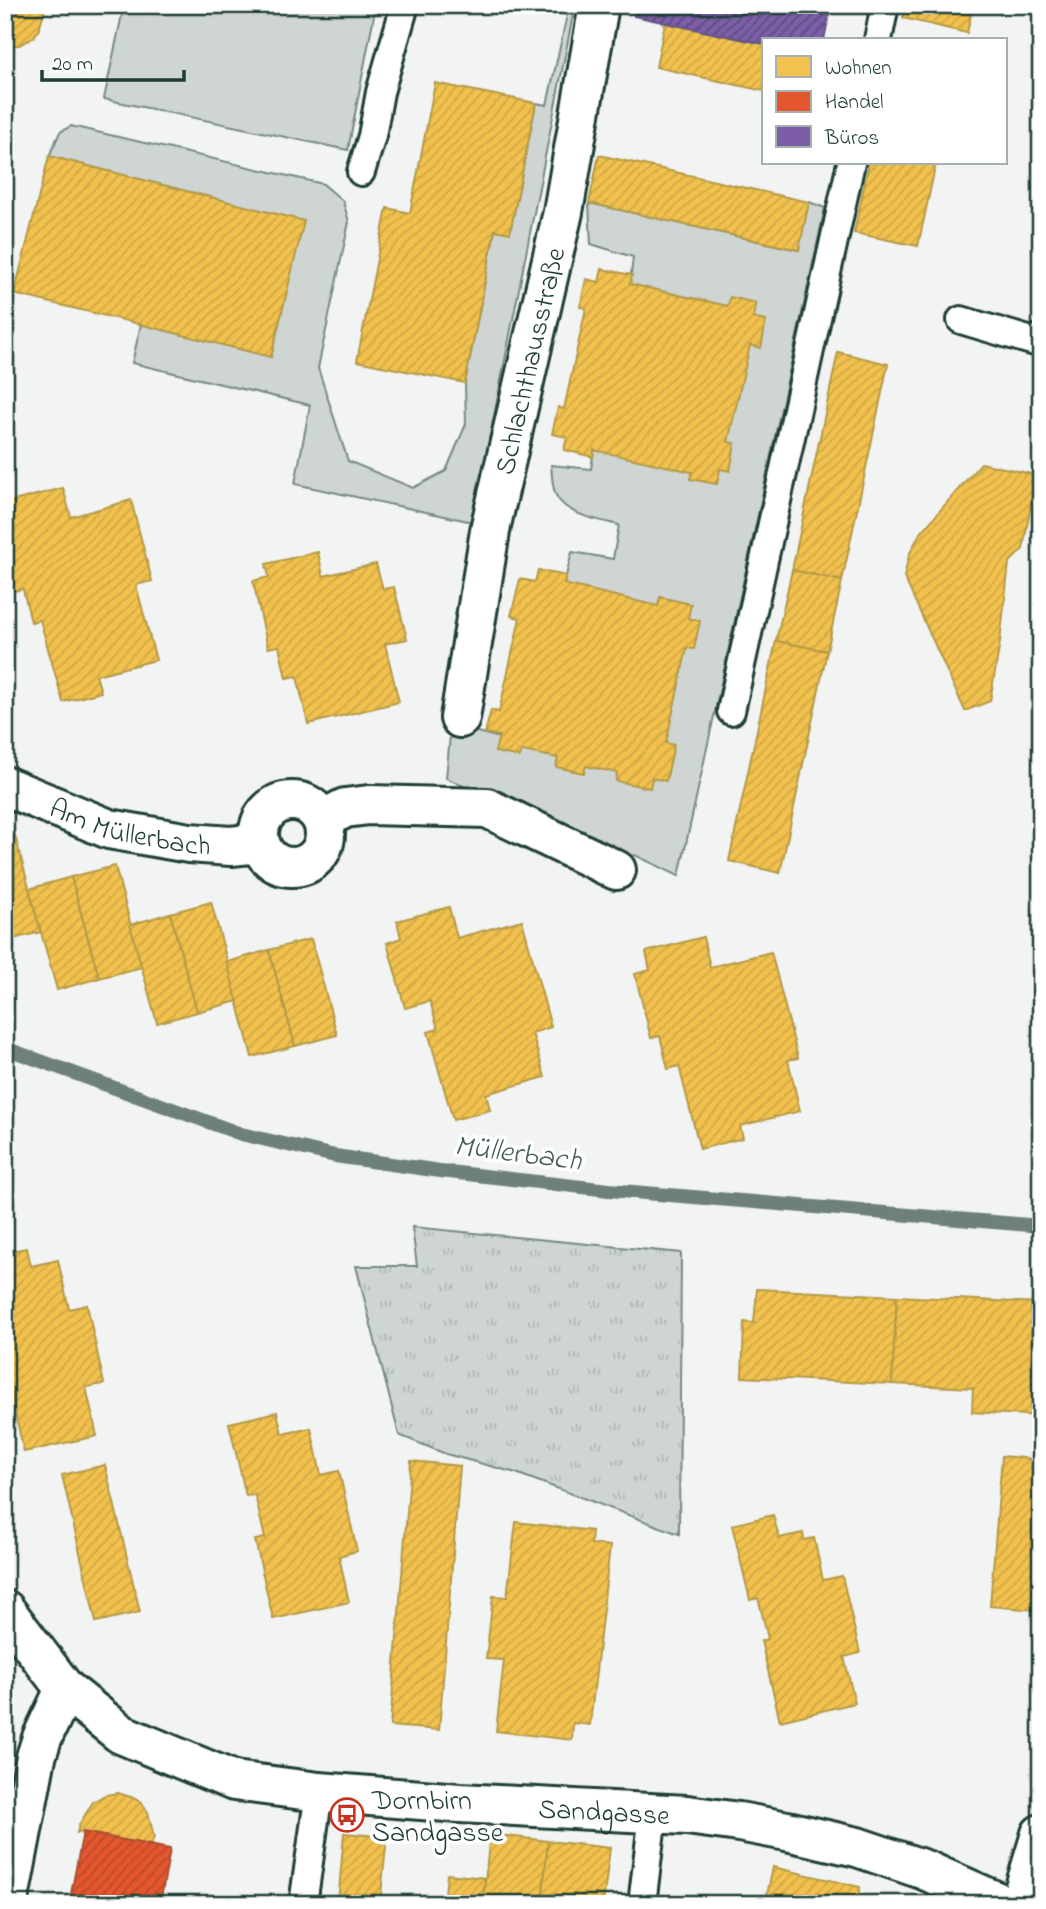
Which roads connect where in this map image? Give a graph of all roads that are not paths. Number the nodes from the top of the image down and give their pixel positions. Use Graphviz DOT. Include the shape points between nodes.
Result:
graph roads {
  1 [pos="405,5"];
  2 [pos="599,5"];
  3 [pos="885,5"];
  4 [pos="878,38"];
  5 [pos="851,164"];
  6 [pos="361,172"];
  7 [pos="961,320"];
  8 [pos="1041,337"];
  9 [pos="731,711"];
  10 [pos="460,718"];
  11 [pos="5,786"];
  12 [pos="616,870"];
  13 [pos="5,1610"];
  14 [pos="65,1689"];
  15 [pos="319,1792"];
  16 [pos="653,1814"];
  17 [pos="1041,1834"];
  18 [pos="11,1857"];
  19 [pos="922,1887"];
  20 [pos="8,1904"];
  21 [pos="303,1904"];
  22 [pos="642,1904"];
  23 [pos="1002,1904"];
  24 [pos="1020,1904"];
  1 -- 6 [label="lane"];
  2 -- 10 [label="street, Schlachthausstraße" via="563,212 491,525"];
  3 -- 4 [label="lane"];
  5 -- 9 [label="lane"];
  7 -- 8 [label="lane" via="1035,342"];
  11 -- 12 [label="street, Am Müllerbach" via="109,829 231,846 260,843 263,817 284,802 309,805 322,820 345,808 369,805 488,808"];
  13 -- 14 [label="street, Sandgasse"];
  14 -- 15 [label="street, Sandgasse" via="121,1734 234,1781"];
  14 -- 18 [label="street" via="36,1756"];
  15 -- 16 [label="street, Sandgasse"];
  15 -- 21 [label="lane"];
  16 -- 19 [label="street, Sandgasse" via="739,1822 857,1847"];
  16 -- 22 [label="lane"];
  17 -- 24 [label="street"];
  18 -- 20 [label="street"];
  19 -- 23 [label="street, Sandgasse"];
}
